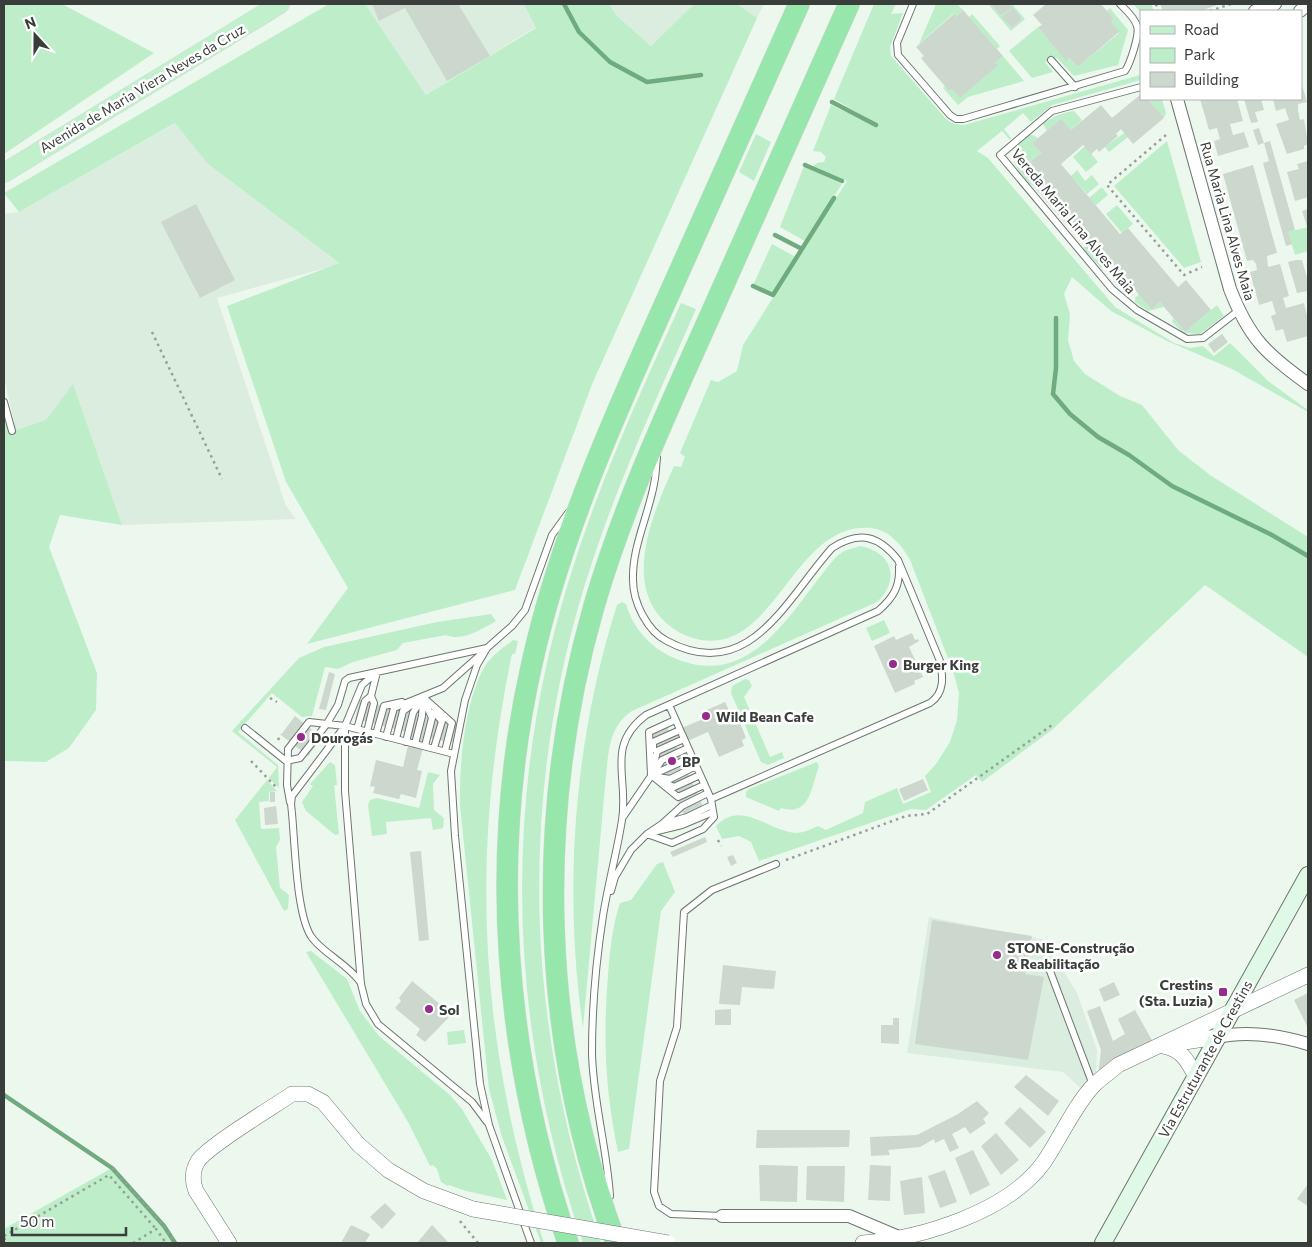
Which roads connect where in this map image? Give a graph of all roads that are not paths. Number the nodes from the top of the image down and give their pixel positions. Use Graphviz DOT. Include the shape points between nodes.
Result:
graph roads {
  1 [pos="280,4"];
  2 [pos="799,4"];
  3 [pos="849,4"];
  4 [pos="913,4"];
  5 [pos="1120,4"];
  6 [pos="1275,4"];
  7 [pos="1258,10"];
  8 [pos="1132,54"];
  9 [pos="1140,55"];
  10 [pos="1051,60"];
  11 [pos="1075,87"];
  12 [pos="1140,87"];
  13 [pos="1177,100"];
  14 [pos="4,173"];
  15 [pos="1238,311"];
  16 [pos="1308,384"];
  17 [pos="4,402"];
  18 [pos="12,431"];
  19 [pos="659,431"];
  20 [pos="583,493"];
  21 [pos="898,560"];
  22 [pos="487,648"];
  23 [pos="377,672"];
  24 [pos="371,696"];
  25 [pos="423,697"];
  26 [pos="669,705"];
  27 [pos="676,720"];
  28 [pos="326,725"];
  29 [pos="345,726"];
  30 [pos="245,728"];
  31 [pos="357,730"];
  32 [pos="680,730"];
  33 [pos="367,732"];
  34 [pos="376,734"];
  35 [pos="386,737"];
  36 [pos="396,739"];
  37 [pos="684,739"];
  38 [pos="406,742"];
  39 [pos="415,744"];
  40 [pos="425,746"];
  41 [pos="434,748"];
  42 [pos="688,748"];
  43 [pos="445,751"];
  44 [pos="454,754"];
  45 [pos="692,757"];
  46 [pos="286,761"];
  47 [pos="696,766"];
  48 [pos="651,775"];
  49 [pos="700,775"];
  50 [pos="704,784"];
  51 [pos="710,799"];
  52 [pos="291,804"];
  53 [pos="713,812"];
  54 [pos="623,818"];
  55 [pos="662,824"];
  56 [pos="647,834"];
  57 [pos="776,864"];
  58 [pos="1308,875"];
  59 [pos="603,916"];
  60 [pos="1050,971"];
  61 [pos="1308,975"];
  62 [pos="361,984"];
  63 [pos="1230,1013"];
  64 [pos="1217,1037"];
  65 [pos="1308,1044"];
  66 [pos="1162,1046"];
  67 [pos="1195,1075"];
  68 [pos="1093,1086"];
  69 [pos="489,1125"];
  70 [pos="722,1216"];
  71 [pos="614,1238"];
  72 [pos="901,1241"];
  73 [pos="229,1243"];
  74 [pos="531,1243"];
  75 [pos="568,1243"];
  76 [pos="668,1243"];
  77 [pos="863,1243"];
  78 [pos="1103,1243"];
  1 -- 14 [label="main road, Avenida de Maria Viera Neves da Cruz"];
  2 -- 20 [label="highway"];
  3 -- 19 [label="highway"];
  4 -- 11 [label="lane" via="896,49 950,115 963,119"];
  5 -- 8 [label="lane" via="1137,25"];
  6 -- 7 [label="street"];
  8 -- 9 [label="lane"];
  8 -- 11 [label="lane" via="1125,72"];
  10 -- 11 [label="lane"];
  12 -- 15 [label="lane, Vereda Maria Lina Alves Maia" via="1052,111 1000,155 1112,289 1137,310 1194,339 1203,338"];
  13 -- 15 [label="street, Rua Maria Lina Alves Maia"];
  15 -- 16 [label="street, Rua Maria Lina Alves Maia" via="1272,358"];
  17 -- 18 [label="lane"];
  19 -- 21 [label="lane" via="654,484 634,557 632,582 647,624 664,640 685,650 708,655 732,651 753,640 821,560 843,541 873,538 888,547"];
  19 -- 71 [label="highway" via="612,552 581,654 564,741 555,834 553,903 561,1020 586,1149"];
  20 -- 22 [label="lane" via="552,535 525,610"];
  20 -- 75 [label="highway" via="555,576 532,665 515,761 507,860 509,963 520,1059 538,1147"];
  21 -- 26 [label="lane" via="899,573 892,599 878,611"];
  21 -- 51 [label="lane" via="940,661 942,683 936,699"];
  22 -- 23 [label="lane"];
  22 -- 25 [label="lane" via="443,688"];
  22 -- 44 [label="lane" via="470,684"];
  23 -- 24 [label="lane"];
  23 -- 28 [label="lane" via="345,681 338,705"];
  23 -- 29 [label="lane" via="362,685"];
  24 -- 31 [label="lane" via="365,701"];
  24 -- 33 [label="lane" via="374,704"];
  25 -- 34 [label="lane" via="384,706"];
  25 -- 35 [label="lane" via="394,708"];
  25 -- 36 [label="lane" via="403,711"];
  25 -- 38 [label="lane" via="413,713"];
  25 -- 39 [label="lane"];
  25 -- 40 [label="lane" via="432,718"];
  25 -- 41 [label="lane" via="442,721"];
  25 -- 43 [label="lane" via="452,723"];
  26 -- 27 [label="lane"];
  26 -- 54 [label="lane" via="646,715 627,733 622,752"];
  27 -- 32 [label="lane"];
  27 -- 48 [label="lane" via="649,732"];
  28 -- 29 [label="lane"];
  28 -- 46 [label="lane" via="300,758"];
  28 -- 46 [label="lane" via="310,722 288,749"];
  29 -- 31 [label="lane"];
  29 -- 52 [label="lane" via="292,796"];
  29 -- 62 [label="lane" via="345,790"];
  30 -- 46 [label="lane"];
  31 -- 33 [label="lane"];
  32 -- 37 [label="lane"];
  32 -- 48 [label="lane" via="653,742"];
  33 -- 34 [label="lane"];
  34 -- 35 [label="lane"];
  35 -- 36 [label="lane"];
  36 -- 38 [label="lane"];
  37 -- 42 [label="lane"];
  37 -- 48 [label="lane" via="658,751"];
  38 -- 39 [label="lane"];
  39 -- 40 [label="lane"];
  40 -- 41 [label="lane"];
  41 -- 43 [label="lane"];
  42 -- 45 [label="lane"];
  42 -- 48 [label="lane" via="662,760"];
  43 -- 44 [label="lane"];
  44 -- 69 [label="lane" via="455,836 480,1084"];
  45 -- 47 [label="lane"];
  45 -- 48 [label="lane"];
  46 -- 52 [label="lane"];
  47 -- 48 [label="lane" via="670,779"];
  47 -- 49 [label="lane"];
  48 -- 49 [label="lane" via="674,787"];
  48 -- 50 [label="lane" via="678,797"];
  48 -- 54 [label="lane"];
  49 -- 50 [label="lane"];
  50 -- 51 [label="lane"];
  51 -- 53 [label="lane"];
  51 -- 55 [label="lane" via="686,817"];
  51 -- 55 [label="lane" via="682,806"];
  52 -- 62 [label="lane" via="301,904 307,927 312,939 347,966"];
  53 -- 56 [label="lane" via="682,825"];
  53 -- 56 [label="lane" via="714,817 704,829 672,842"];
  54 -- 59 [label="lane"];
  55 -- 56 [label="lane"];
  56 -- 59 [label="lane" via="631,850 616,877"];
  57 -- 70 [label="lane" via="712,890 684,912 677,1026 660,1081 654,1192 659,1206 671,1214"];
  58 -- 63 [label="main road, Via Estruturante de Crestins"];
  59 -- 71 [label="lane" via="592,1051 599,1124 608,1164"];
  60 -- 68 [label="lane"];
  61 -- 63 [label="street"];
  62 -- 69 [label="lane" via="366,1004 378,1024 472,1102"];
  63 -- 64 [label="main road, Via Estruturante de Crestins"];
  63 -- 66 [label="street"];
  64 -- 65 [label="street" via="1242,1033 1278,1035"];
  64 -- 66 [label="street"];
  64 -- 67 [label="main road, Via Estruturante de Crestins"];
  66 -- 67 [label="street" via="1183,1054"];
  66 -- 68 [label="street" via="1118,1065"];
  67 -- 78 [label="main road, Via Estruturante de Crestins"];
  68 -- 72 [label="street" via="1043,1164 1020,1187 994,1206"];
  69 -- 74 [label="lane"];
  70 -- 72 [label="street" via="849,1216"];
  72 -- 77 [label="street"];
  73 -- 76 [label="street, bridge" via="196,1191 192,1182 194,1171 204,1154 292,1094 308,1094 323,1102 358,1144 388,1170 424,1191 473,1209"];
}
